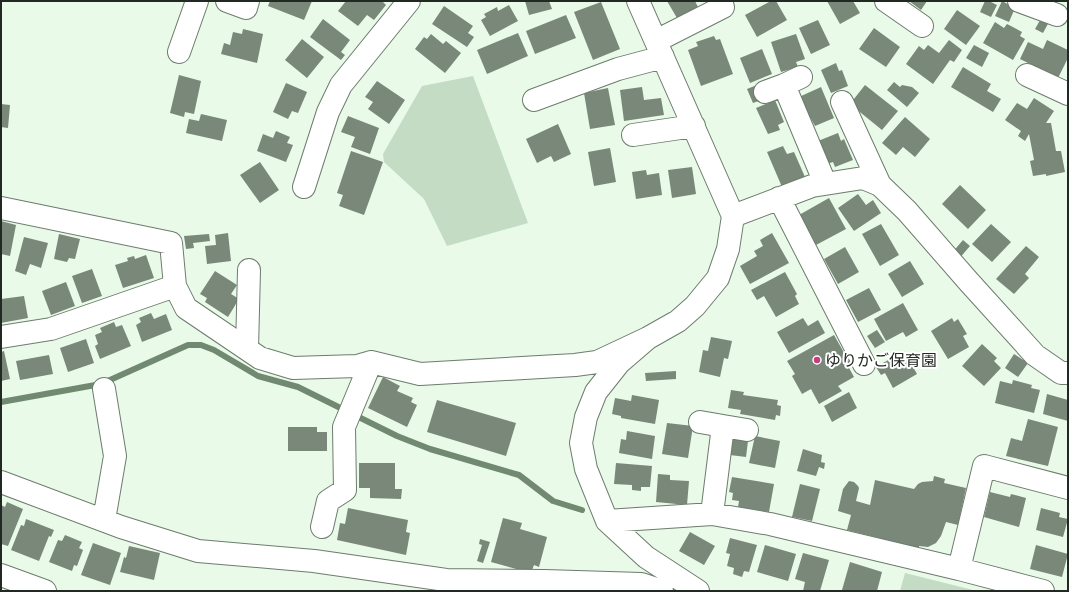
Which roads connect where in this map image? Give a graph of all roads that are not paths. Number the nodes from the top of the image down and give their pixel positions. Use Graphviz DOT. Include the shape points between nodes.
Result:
graph roads {
  1 [pos="197,1"];
  2 [pos="227,1"];
  3 [pos="248,1"];
  4 [pos="409,1"];
  5 [pos="638,1"];
  6 [pos="886,1"];
  7 [pos="1019,1"];
  8 [pos="723,7"];
  9 [pos="1057,15"];
  10 [pos="922,26"];
  11 [pos="660,49"];
  12 [pos="179,52"];
  13 [pos="1027,75"];
  14 [pos="784,85"];
  15 [pos="1068,94"];
  16 [pos="534,100"];
  17 [pos="842,102"];
  18 [pos="694,126"];
  19 [pos="633,135"];
  20 [pos="825,183"];
  21 [pos="880,185"];
  22 [pos="304,187"];
  23 [pos="779,198"];
  24 [pos="1,208"];
  25 [pos="733,216"];
  26 [pos="249,270"];
  27 [pos="175,286"];
  28 [pos="1,337"];
  29 [pos="648,338"];
  30 [pos="246,349"];
  31 [pos="371,362"];
  32 [pos="864,364"];
  33 [pos="1068,374"];
  34 [pos="104,389"];
  35 [pos="700,422"];
  36 [pos="723,426"];
  37 [pos="747,430"];
  38 [pos="1,482"];
  39 [pos="1068,488"];
  40 [pos="712,514"];
  41 [pos="104,520"];
  42 [pos="607,522"];
  43 [pos="322,527"];
  44 [pos="959,568"];
  45 [pos="1,574"];
  46 [pos="446,586"];
  47 [pos="45,591"];
  48 [pos="662,591"];
  49 [pos="698,591"];
  50 [pos="1043,591"];
  1 -- 12 [label="street"];
  2 -- 3 [label="street" via="246,8"];
  4 -- 22 [label="street" via="341,85 328,112"];
  5 -- 11 [label="street"];
  6 -- 10 [label="street"];
  7 -- 9 [label="street"];
  8 -- 11 [label="street"];
  11 -- 16 [label="street" via="618,69"];
  11 -- 18 [label="street"];
  13 -- 15 [label="street"];
  14 -- 20 [label="street"];
  17 -- 21 [label="street"];
  18 -- 19 [label="street"];
  18 -- 25 [label="street"];
  20 -- 21 [label="street" via="863,178"];
  20 -- 23 [label="street"];
  21 -- 33 [label="street" via="907,211 1036,355 1061,373"];
  23 -- 25 [label="street"];
  23 -- 32 [label="street"];
  24 -- 27 [label="street" via="171,243"];
  25 -- 29 [label="street" via="728,248 718,278 695,306 678,321"];
  26 -- 30 [label="street"];
  27 -- 28 [label="street" via="51,329"];
  27 -- 30 [label="street" via="186,308"];
  29 -- 31 [label="street" via="597,362 576,365 420,374"];
  29 -- 42 [label="street" via="619,363 596,392 586,417 581,443 586,470"];
  30 -- 31 [label="street" via="260,358 293,368 357,366"];
  31 -- 43 [label="street" via="344,427 345,490 328,501"];
  34 -- 41 [label="street" via="115,456"];
  35 -- 36 [label="street"];
  36 -- 37 [label="street"];
  36 -- 40 [label="street"];
  38 -- 41 [label="street"];
  39 -- 44 [label="street" via="984,466"];
  40 -- 42 [label="street"];
  40 -- 44 [label="street" via="770,524"];
  41 -- 46 [label="street" via="198,551 314,561"];
  42 -- 49 [label="street" via="646,557"];
  44 -- 50 [label="street"];
  45 -- 47 [label="street"];
  46 -- 48 [label="street" via="546,580 641,584"];
}
